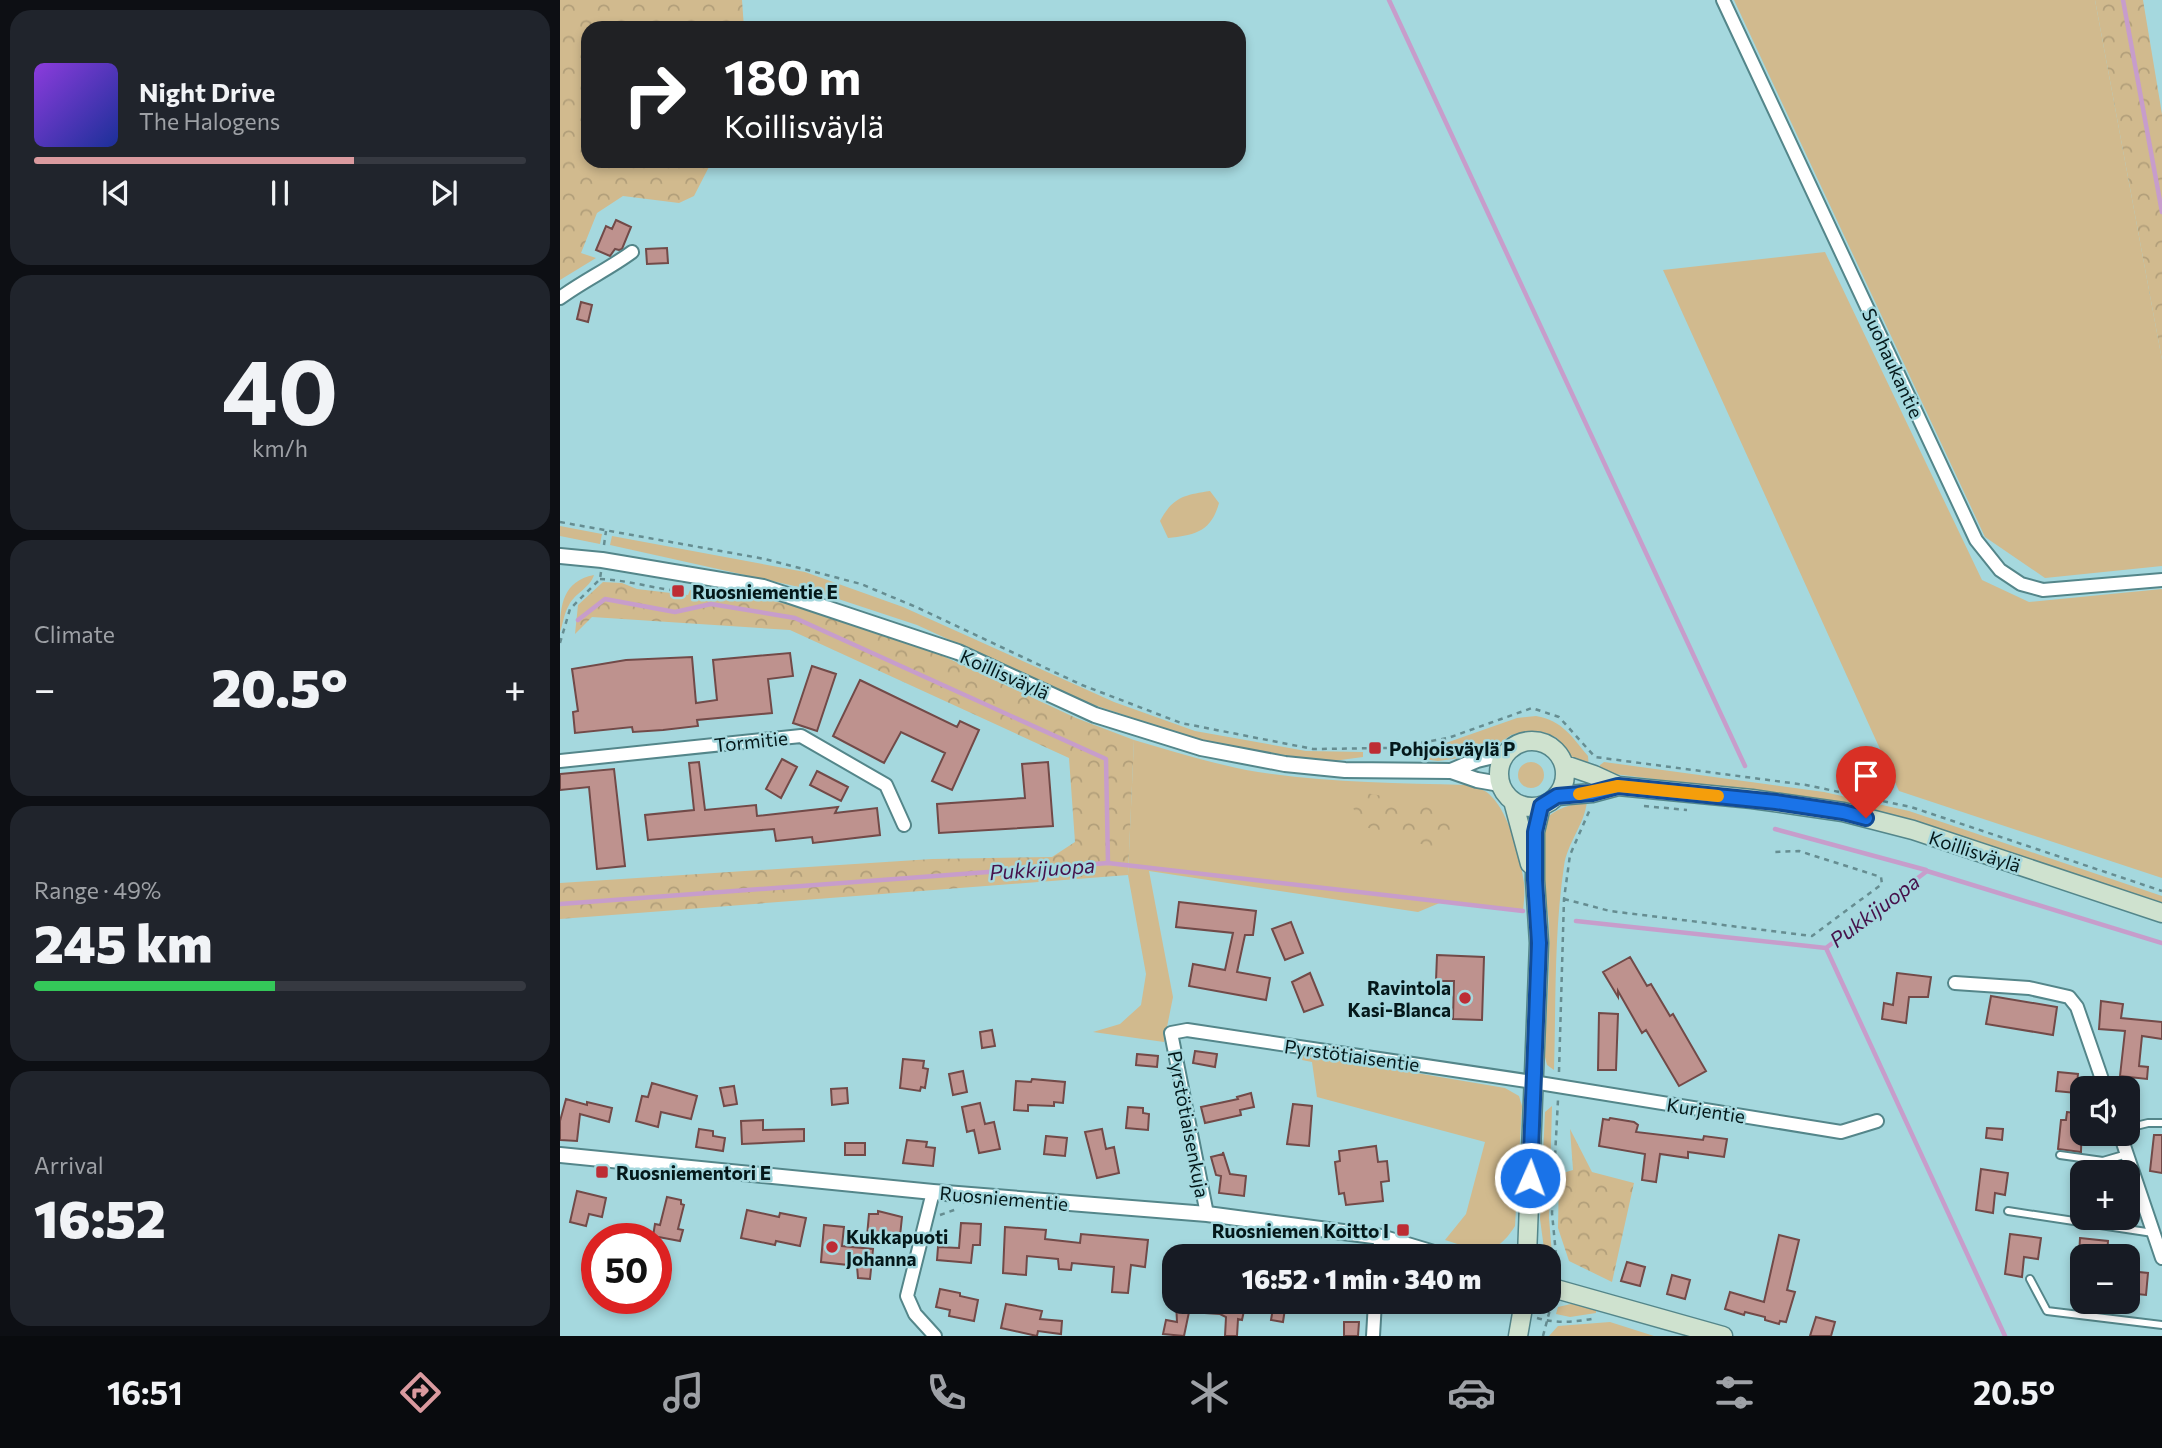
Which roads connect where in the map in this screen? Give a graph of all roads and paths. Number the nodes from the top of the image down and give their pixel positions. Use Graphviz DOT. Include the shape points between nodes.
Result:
graph roads {
  1 [pos="1723,0"];
  2 [pos="632,252"];
  3 [pos="560,298"];
  4 [pos="560,523"];
  5 [pos="606,531"];
  6 [pos="561,559"];
  7 [pos="602,560"];
  8 [pos="600,579"];
  9 [pos="2162,580"];
  10 [pos="678,591"];
  11 [pos="560,643"];
  12 [pos="1506,753"];
  13 [pos="560,761"];
  14 [pos="1565,765"];
  15 [pos="1594,766"];
  16 [pos="1451,771"];
  17 [pos="1500,784"];
  18 [pos="1618,786"];
  19 [pos="1592,793"];
  20 [pos="1557,796"];
  21 [pos="1513,801"];
  22 [pos="1541,806"];
  23 [pos="904,825"];
  24 [pos="1773,852"];
  25 [pos="1535,880"];
  26 [pos="2162,891"];
  27 [pos="1564,899"];
  28 [pos="2162,913"];
  29 [pos="1955,983"];
  30 [pos="1171,1033"];
  31 [pos="2101,1076"];
  32 [pos="1533,1082"];
  33 [pos="1558,1086"];
  34 [pos="1877,1121"];
  35 [pos="2162,1123"];
  36 [pos="2140,1125"];
  37 [pos="2124,1146"];
  38 [pos="2127,1154"];
  39 [pos="560,1155"];
  40 [pos="2060,1155"];
  41 [pos="933,1192"];
  42 [pos="2008,1211"];
  43 [pos="1207,1214"];
  44 [pos="2153,1233"];
  45 [pos="1381,1237"];
  46 [pos="1380,1244"];
  47 [pos="1404,1244"];
  48 [pos="1527,1244"];
  49 [pos="1555,1244"];
  50 [pos="2162,1258"];
  51 [pos="2030,1279"];
  52 [pos="1561,1291"];
  53 [pos="1374,1314"];
  54 [pos="1522,1314"];
  55 [pos="1535,1314"];
  56 [pos="1549,1314"];
  57 [pos="1599,1318"];
  58 [pos="1548,1321"];
  59 [pos="2162,1325"];
  60 [pos="935,1336"];
  61 [pos="1373,1336"];
  62 [pos="1518,1336"];
  63 [pos="1543,1336"];
  64 [pos="1723,1336"];
  1 -- 9 [label="street, Suohaukantie" via="1976,540 2000,570 2021,584 2043,590"];
  2 -- 3 [label="street"];
  4 -- 5 [label="path"];
  5 -- 7 [label="path"];
  5 -- 15 [label="path" via="765,559 861,584 1082,685 1181,723 1313,748 1391,748 1448,738 1532,708 1559,716"];
  6 -- 7 [label="street, Koillisväylä"];
  7 -- 8 [label="path"];
  7 -- 16 [label="street, Koillisväylä" via="763,587 958,652 1096,715 1201,748 1345,770"];
  8 -- 10 [label="path"];
  8 -- 11 [label="path" via="570,609"];
  12 -- 14 [label="main road" via="1521,742 1539,741 1555,750"];
  12 -- 16 [label="street, Koillisväylä"];
  12 -- 17 [label="main road" via="1500,763"];
  13 -- 23 [label="street, Tormitie" via="801,736 886,785"];
  14 -- 15 [label="main road, Koillisväylä"];
  14 -- 20 [label="main road" via="1566,776"];
  15 -- 18 [label="main road, Koillisväylä"];
  15 -- 26 [label="path" via="1806,785 1911,807"];
  16 -- 17 [label="street, Koillisväylä"];
  17 -- 21 [label="main road"];
  18 -- 19 [label="main road, Koillisväylä"];
  18 -- 28 [label="main road, Koillisväylä" via="1843,812 1913,830"];
  19 -- 20 [label="main road, Koillisväylä"];
  19 -- 27 [label="path" via="1592,804 1570,855"];
  20 -- 22 [label="main road"];
  21 -- 22 [label="main road"];
  21 -- 25 [label="main road"];
  22 -- 25 [label="main road" via="1535,832"];
  24 -- 27 [label="path" via="1799,851 1881,877 1882,884 1812,936 1609,911"];
  25 -- 32 [label="main road" via="1539,943"];
  27 -- 33 [label="path"];
  29 -- 31 [label="street" via="2029,988 2069,997 2077,1007"];
  30 -- 32 [label="street, Pyrstötiaisentie" via="1187,1031"];
  30 -- 43 [label="street, Pyrstötiaisenkuja"];
  32 -- 33 [label="street, Kurjentie"];
  32 -- 48 [label="main road"];
  33 -- 34 [label="street, Kurjentie" via="1841,1132"];
  33 -- 49 [label="path" via="1552,1213"];
  35 -- 36 [label="lane"];
  37 -- 38 [label="street"];
  38 -- 40 [label="lane" via="2103,1161"];
  38 -- 44 [label="street"];
  39 -- 41 [label="street, Ruosniementie"];
  41 -- 43 [label="street, Ruosniementie"];
  41 -- 60 [label="street" via="907,1296 915,1314"];
  42 -- 44 [label="lane"];
  43 -- 45 [label="street, Ruosniementie"];
  44 -- 50 [label="street"];
  45 -- 46 [label="street"];
  45 -- 47 [label="street, Ruosniementie"];
  51 -- 59 [label="lane" via="2047,1311"];
  52 -- 64 [label="main road"];
  53 -- 61 [label="street"];
  54 -- 62 [label="main road"];
  55 -- 58 [label="path"];
  56 -- 58 [label="path"];
  57 -- 58 [label="path"];
  58 -- 63 [label="path"];
}
